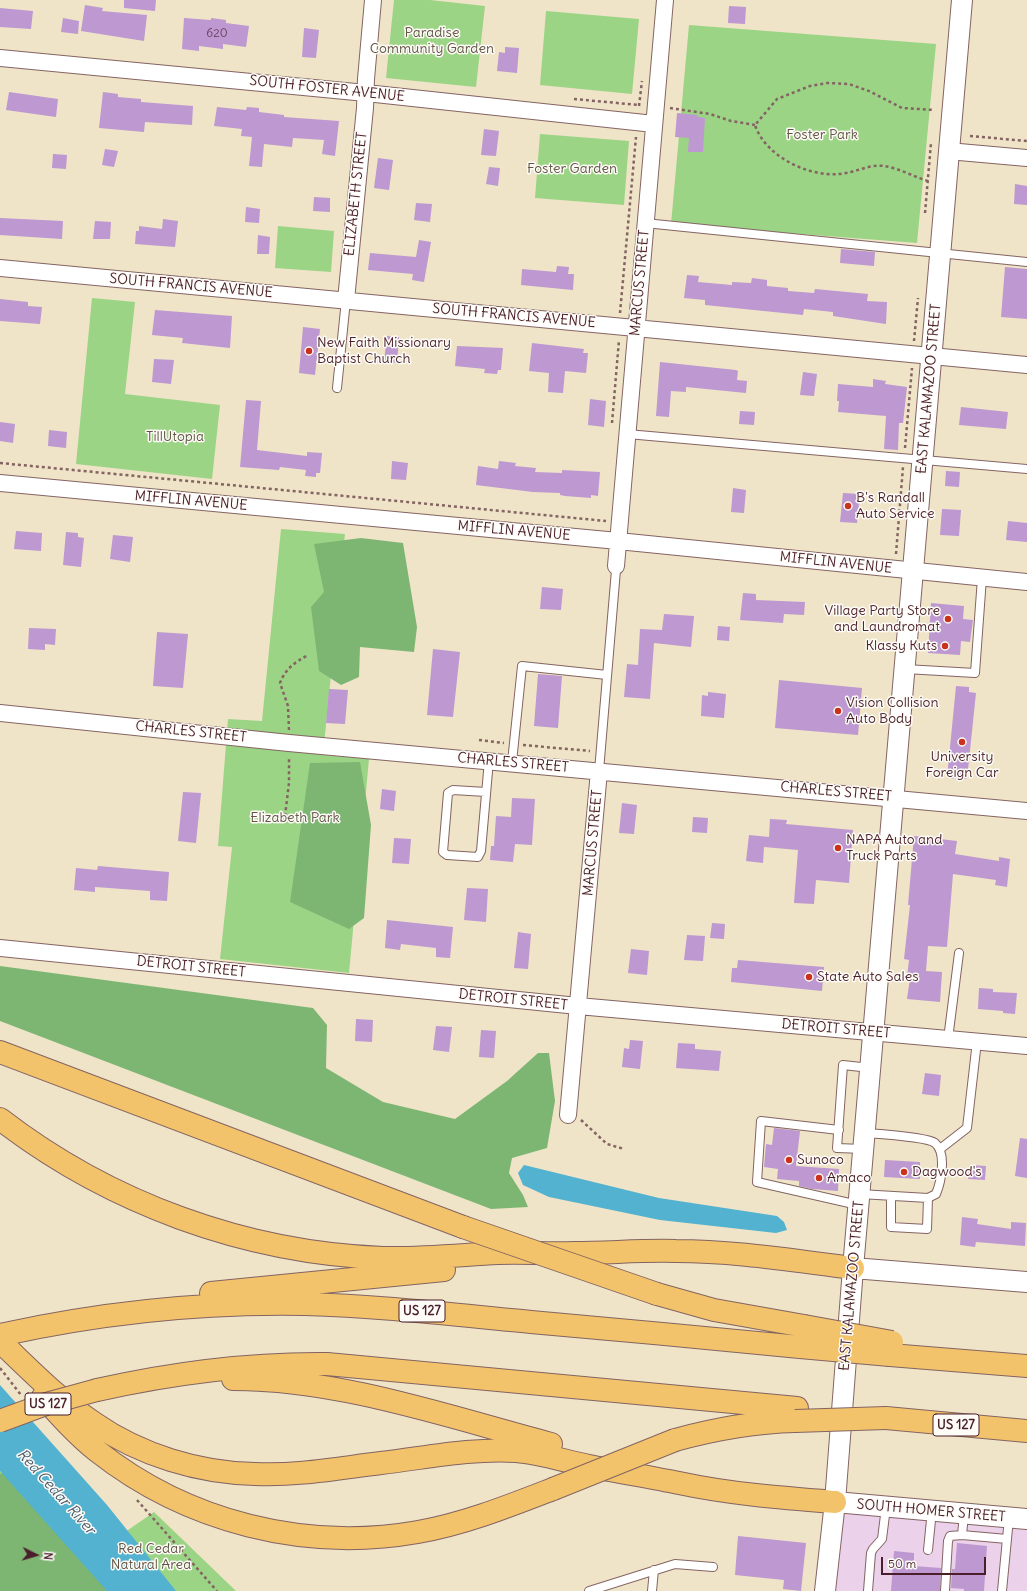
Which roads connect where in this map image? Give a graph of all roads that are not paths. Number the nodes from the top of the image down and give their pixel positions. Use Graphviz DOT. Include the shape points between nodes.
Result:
graph roads {
  1 [pos="373,0"];
  2 [pos="664,0"];
  3 [pos="962,0"];
  4 [pos="0,58"];
  5 [pos="366,92"];
  6 [pos="654,124"];
  7 [pos="940,146"];
  8 [pos="1027,158"];
  9 [pos="645,223"];
  10 [pos="940,254"];
  11 [pos="1027,262"];
  12 [pos="0,268"];
  13 [pos="346,300"];
  14 [pos="628,327"];
  15 [pos="922,355"];
  16 [pos="1027,365"];
  17 [pos="337,388"];
  18 [pos="627,434"];
  19 [pos="913,460"];
  20 [pos="1027,469"];
  21 [pos="0,483"];
  22 [pos="618,541"];
  23 [pos="616,568"];
  24 [pos="904,569"];
  25 [pos="982,578"];
  26 [pos="1027,582"];
  27 [pos="904,668"];
  28 [pos="607,675"];
  29 [pos="0,713"];
  30 [pos="489,760"];
  31 [pos="512,762"];
  32 [pos="599,771"];
  33 [pos="486,792"];
  34 [pos="893,797"];
  35 [pos="1027,811"];
  36 [pos="0,948"];
  37 [pos="959,953"];
  38 [pos="578,1006"];
  39 [pos="874,1032"];
  40 [pos="948,1039"];
  41 [pos="977,1041"];
  42 [pos="1027,1046"];
  43 [pos="0,1052"];
  44 [pos="870,1068"];
  45 [pos="568,1112"];
  46 [pos="0,1118"];
  47 [pos="839,1130"];
  48 [pos="864,1141"];
  49 [pos="940,1149"];
  50 [pos="891,1196"];
  51 [pos="928,1198"];
  52 [pos="859,1200"];
  53 [pos="572,1254"];
  54 [pos="853,1268"];
  55 [pos="1027,1282"];
  56 [pos="105,1317"];
  57 [pos="802,1336"];
  58 [pos="3,1341"];
  59 [pos="891,1349"];
  60 [pos="1027,1362"];
  61 [pos="1027,1366"];
  62 [pos="97,1390"];
  63 [pos="796,1414"];
  64 [pos="0,1421"];
  65 [pos="1027,1431"];
  66 [pos="650,1477"];
  67 [pos="835,1502"];
  68 [pos="886,1506"];
  69 [pos="932,1510"];
  70 [pos="964,1513"];
  71 [pos="1018,1518"];
  72 [pos="962,1534"];
  73 [pos="1007,1539"];
  74 [pos="928,1550"];
  75 [pos="713,1567"];
  76 [pos="654,1570"];
  77 [pos="589,1591"];
  78 [pos="652,1591"];
  79 [pos="825,1591"];
  80 [pos="868,1591"];
  81 [pos="945,1591"];
  82 [pos="1002,1591"];
  1 -- 5 [label="street, ELIZABETH STREET"];
  2 -- 6 [label="street, MARCUS STREET"];
  3 -- 7 [label="street, EAST KALAMAZOO STREET"];
  4 -- 5 [label="street, SOUTH FOSTER AVENUE"];
  5 -- 6 [label="street, SOUTH FOSTER AVENUE"];
  5 -- 13 [label="street, ELIZABETH STREET"];
  6 -- 9 [label="street, MARCUS STREET"];
  7 -- 8 [label="street"];
  7 -- 10 [label="street, EAST KALAMAZOO STREET"];
  9 -- 10 [label="lane"];
  9 -- 14 [label="street, MARCUS STREET"];
  10 -- 11 [label="lane"];
  10 -- 15 [label="street, EAST KALAMAZOO STREET"];
  12 -- 13 [label="street, SOUTH FRANCIS AVENUE"];
  13 -- 14 [label="street, SOUTH FRANCIS AVENUE"];
  13 -- 17 [label="lane, ELIZABETH STREET"];
  14 -- 15 [label="street, SOUTH FRANCIS AVENUE"];
  14 -- 18 [label="street, MARCUS STREET"];
  15 -- 16 [label="street, SOUTH FRANCIS AVENUE"];
  15 -- 19 [label="street, EAST KALAMAZOO STREET"];
  18 -- 19 [label="lane"];
  18 -- 22 [label="street, MARCUS STREET"];
  19 -- 20 [label="lane"];
  19 -- 24 [label="street, EAST KALAMAZOO STREET"];
  21 -- 22 [label="street, MIFFLIN AVENUE"];
  22 -- 23 [label="street, MARCUS STREET"];
  22 -- 24 [label="street, MIFFLIN AVENUE"];
  23 -- 28 [label="lane, MARCUS STREET"];
  24 -- 25 [label="street, MIFFLIN AVENUE"];
  24 -- 27 [label="street, EAST KALAMAZOO STREET"];
  25 -- 26 [label="street, MIFFLIN AVENUE"];
  25 -- 27 [label="lane" via="975,673"];
  27 -- 34 [label="street, EAST KALAMAZOO STREET"];
  28 -- 31 [label="lane" via="522,666"];
  28 -- 32 [label="lane, MARCUS STREET"];
  29 -- 30 [label="street, CHARLES STREET" via="289,743"];
  30 -- 31 [label="street, CHARLES STREET"];
  30 -- 33 [label="lane"];
  31 -- 32 [label="street, CHARLES STREET"];
  32 -- 34 [label="street, CHARLES STREET"];
  32 -- 38 [label="street, MARCUS STREET"];
  33 -- 33 [label="lane" via="481,851 478,857 447,855 444,852 448,793 453,790"];
  34 -- 35 [label="street, CHARLES STREET"];
  34 -- 39 [label="street, EAST KALAMAZOO STREET"];
  36 -- 38 [label="street, DETROIT STREET"];
  37 -- 40 [label="lane"];
  38 -- 39 [label="street, DETROIT STREET"];
  38 -- 45 [label="street, MARCUS STREET"];
  39 -- 40 [label="street, DETROIT STREET"];
  39 -- 44 [label="street, EAST KALAMAZOO STREET"];
  40 -- 41 [label="street, DETROIT STREET"];
  41 -- 42 [label="street, DETROIT STREET"];
  41 -- 49 [label="lane" via="967,1128"];
  43 -- 57 [label="highway, bridge" via="463,1227 658,1294"];
  44 -- 47 [label="lane" via="843,1065"];
  44 -- 48 [label="street, EAST KALAMAZOO STREET"];
  46 -- 53 [label="highway" via="79,1171 141,1203 196,1224 284,1247 337,1255 384,1258 500,1253"];
  47 -- 48 [label="lane" via="837,1148"];
  47 -- 52 [label="lane" via="761,1121 757,1182"];
  48 -- 49 [label="lane" via="925,1139"];
  48 -- 52 [label="street, EAST KALAMAZOO STREET"];
  49 -- 51 [label="lane" via="942,1157 938,1189 933,1197"];
  50 -- 51 [label="lane"];
  50 -- 51 [label="lane" via="891,1227 927,1229"];
  50 -- 52 [label="lane"];
  52 -- 54 [label="street, EAST KALAMAZOO STREET"];
  53 -- 54 [label="highway" via="690,1251"];
  53 -- 56 [label="highway" via="211,1293"];
  54 -- 55 [label="street"];
  54 -- 67 [label="street, EAST KALAMAZOO STREET"];
  56 -- 57 [label="highway, US 127" via="231,1305 338,1305"];
  56 -- 58 [label="highway, US 127" via="43,1327"];
  57 -- 59 [label="highway, US 127, bridge"];
  58 -- 63 [label="highway, bridge" via="34,1388 68,1425 113,1463 170,1497 206,1512 245,1525 317,1538 400,1535 463,1521 553,1489 675,1440 719,1428"];
  58 -- 66 [label="highway" via="52,1391 108,1432 150,1452 212,1470 254,1474 297,1473 468,1452 499,1451 549,1456"];
  59 -- 60 [label="highway"];
  59 -- 61 [label="highway, US 127"];
  62 -- 63 [label="highway, US 127" via="141,1380 218,1369 327,1364"];
  62 -- 64 [label="highway, US 127, bridge" via="46,1404"];
  62 -- 66 [label="highway" via="222,1379 312,1385 388,1401 573,1450"];
  63 -- 65 [label="highway, US 127, bridge" via="886,1418"];
  66 -- 67 [label="highway" via="702,1488"];
  67 -- 68 [label="street, SOUTH HOMER STREET"];
  67 -- 79 [label="street, EAST KALAMAZOO STREET"];
  68 -- 69 [label="street, SOUTH HOMER STREET"];
  68 -- 80 [label="lane" via="882,1539 872,1553"];
  69 -- 70 [label="street, SOUTH HOMER STREET"];
  69 -- 74 [label="lane"];
  70 -- 71 [label="street, SOUTH HOMER STREET"];
  70 -- 72 [label="lane"];
  71 -- 73 [label="lane"];
  72 -- 73 [label="lane"];
  72 -- 81 [label="lane" via="950,1536 948,1541"];
  73 -- 82 [label="lane"];
  75 -- 76 [label="lane" via="675,1564"];
  76 -- 77 [label="lane"];
  76 -- 78 [label="lane"];
}
